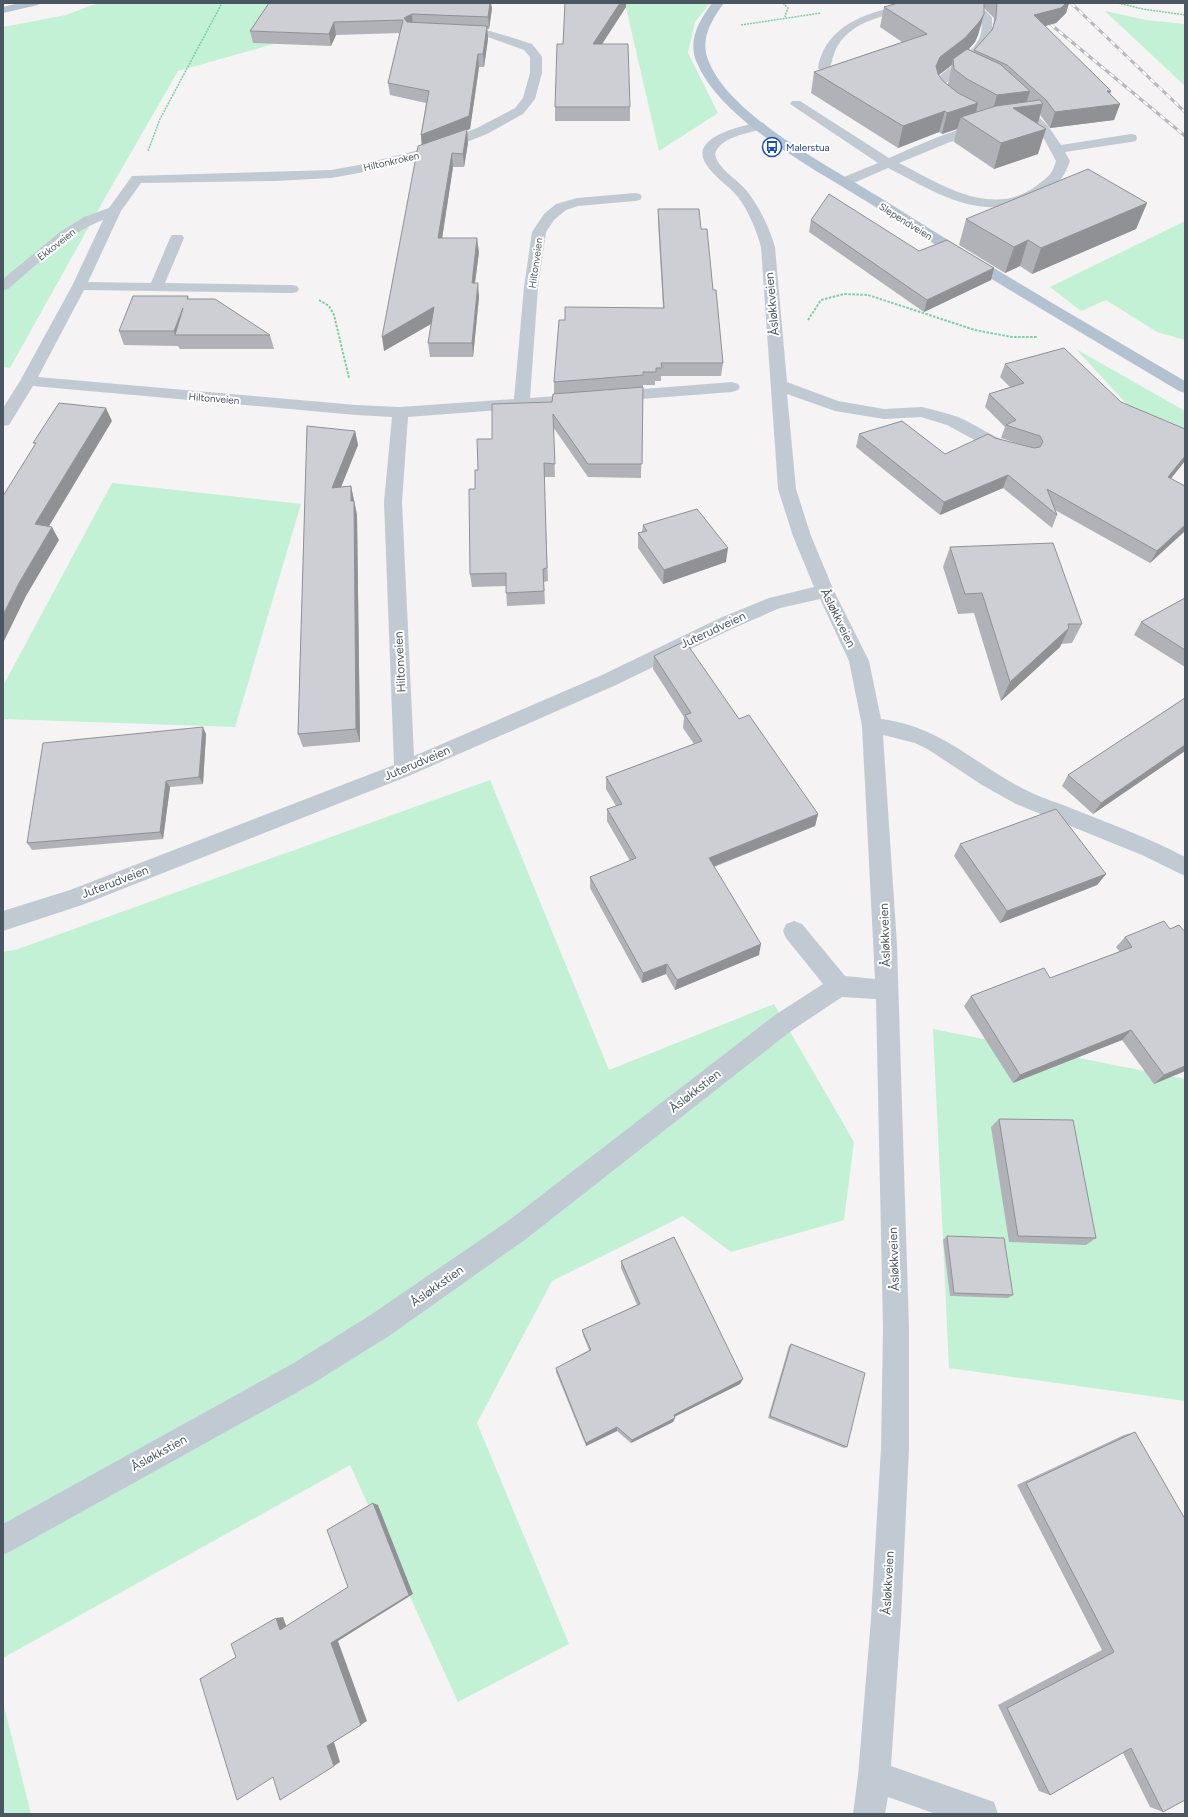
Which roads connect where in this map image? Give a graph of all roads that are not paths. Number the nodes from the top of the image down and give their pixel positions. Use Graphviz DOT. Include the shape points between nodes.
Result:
graph roads {
  1 [pos="34,3"];
  2 [pos="718,3"];
  3 [pos="934,3"];
  4 [pos="961,3"];
  5 [pos="3,10"];
  6 [pos="442,32"];
  7 [pos="960,67"];
  8 [pos="824,68"];
  9 [pos="973,73"];
  10 [pos="1009,95"];
  11 [pos="796,104"];
  12 [pos="962,112"];
  13 [pos="975,119"];
  14 [pos="1036,120"];
  15 [pos="1022,122"];
  16 [pos="759,126"];
  17 [pos="1131,138"];
  18 [pos="1058,149"];
  19 [pos="888,163"];
  20 [pos="844,182"];
  21 [pos="635,197"];
  22 [pos="114,211"];
  23 [pos="177,238"];
  24 [pos="3,286"];
  25 [pos="79,286"];
  26 [pos="156,288"];
  27 [pos="292,289"];
  28 [pos="28,381"];
  29 [pos="779,385"];
  30 [pos="732,387"];
  31 [pos="1185,388"];
  32 [pos="522,403"];
  33 [pos="400,412"];
  34 [pos="3,421"];
  35 [pos="1023,452"];
  36 [pos="825,591"];
  37 [pos="872,726"];
  38 [pos="404,769"];
  39 [pos="1185,867"];
  40 [pos="3,921"];
  41 [pos="794,931"];
  42 [pos="839,986"];
  43 [pos="886,990"];
  44 [pos="3,1540"];
  45 [pos="874,1776"];
  46 [pos="870,1814"];
  47 [pos="982,1814"];
  1 -- 5 [label="main road"];
  2 -- 16 [label="main road, Slependveien" via="702,26 699,42 701,57 719,89"];
  3 -- 8 [label="street" via="860,21 845,30 829,50"];
  4 -- 7 [label="street" via="975,7 986,18 986,36"];
  6 -- 22 [label="street, Hiltonkroken" via="486,33 528,47 536,58 536,73 529,99 519,111 482,131 428,152 331,174 137,179"];
  7 -- 9 [label="street"];
  7 -- 12 [label="street" via="940,82 939,91 941,98"];
  10 -- 14 [label="street"];
  11 -- 19 [label="street"];
  13 -- 19 [label="street" via="991,126 945,139"];
  14 -- 15 [label="street"];
  14 -- 18 [label="street"];
  16 -- 20 [label="main road, Slependveien"];
  16 -- 29 [label="street, Åsløkkveien" via="721,138 708,153 709,160 737,188 762,225 768,247"];
  17 -- 18 [label="street"];
  18 -- 19 [label="street" via="1063,161 1058,176 1030,197 998,204 973,202 954,196"];
  19 -- 20 [label="street"];
  20 -- 31 [label="main road, Slependveien" via="941,243"];
  21 -- 32 [label="street, Hiltonveien" via="577,202 561,207 549,217 539,232 531,286"];
  22 -- 24 [label="street, Ekkoveien" via="89,220 65,235"];
  22 -- 25 [label="street"];
  23 -- 26 [label="street"];
  25 -- 26 [label="street"];
  25 -- 28 [label="street"];
  26 -- 27 [label="street"];
  28 -- 33 [label="street, Hiltonveien"];
  28 -- 34 [label="street"];
  29 -- 35 [label="street" via="835,406 884,414 922,412 953,421 997,445"];
  29 -- 36 [label="street, Åsløkkveien" via="787,489 802,536"];
  30 -- 32 [label="street, Hiltonveien"];
  32 -- 33 [label="street, Hiltonveien"];
  33 -- 38 [label="street, Hiltonveien" via="392,502"];
  36 -- 37 [label="street, Åsløkkveien" via="859,661"];
  36 -- 38 [label="street, Juterudveien" via="775,603 727,623 609,680"];
  37 -- 39 [label="street" via="921,737 1023,798 1150,849"];
  37 -- 43 [label="street, Åsløkkveien" via="886,945"];
  38 -- 40 [label="street, Juterudveien" via="74,898"];
  41 -- 42 [label="street"];
  42 -- 43 [label="street"];
  42 -- 44 [label="street, Åsløkkstien" via="783,1023 517,1230 379,1326 302,1374"];
  43 -- 45 [label="street, Åsløkkveien" via="896,1329 896,1448"];
  45 -- 46 [label="street, Åsløkkveien"];
  45 -- 47 [label="street"];
}
